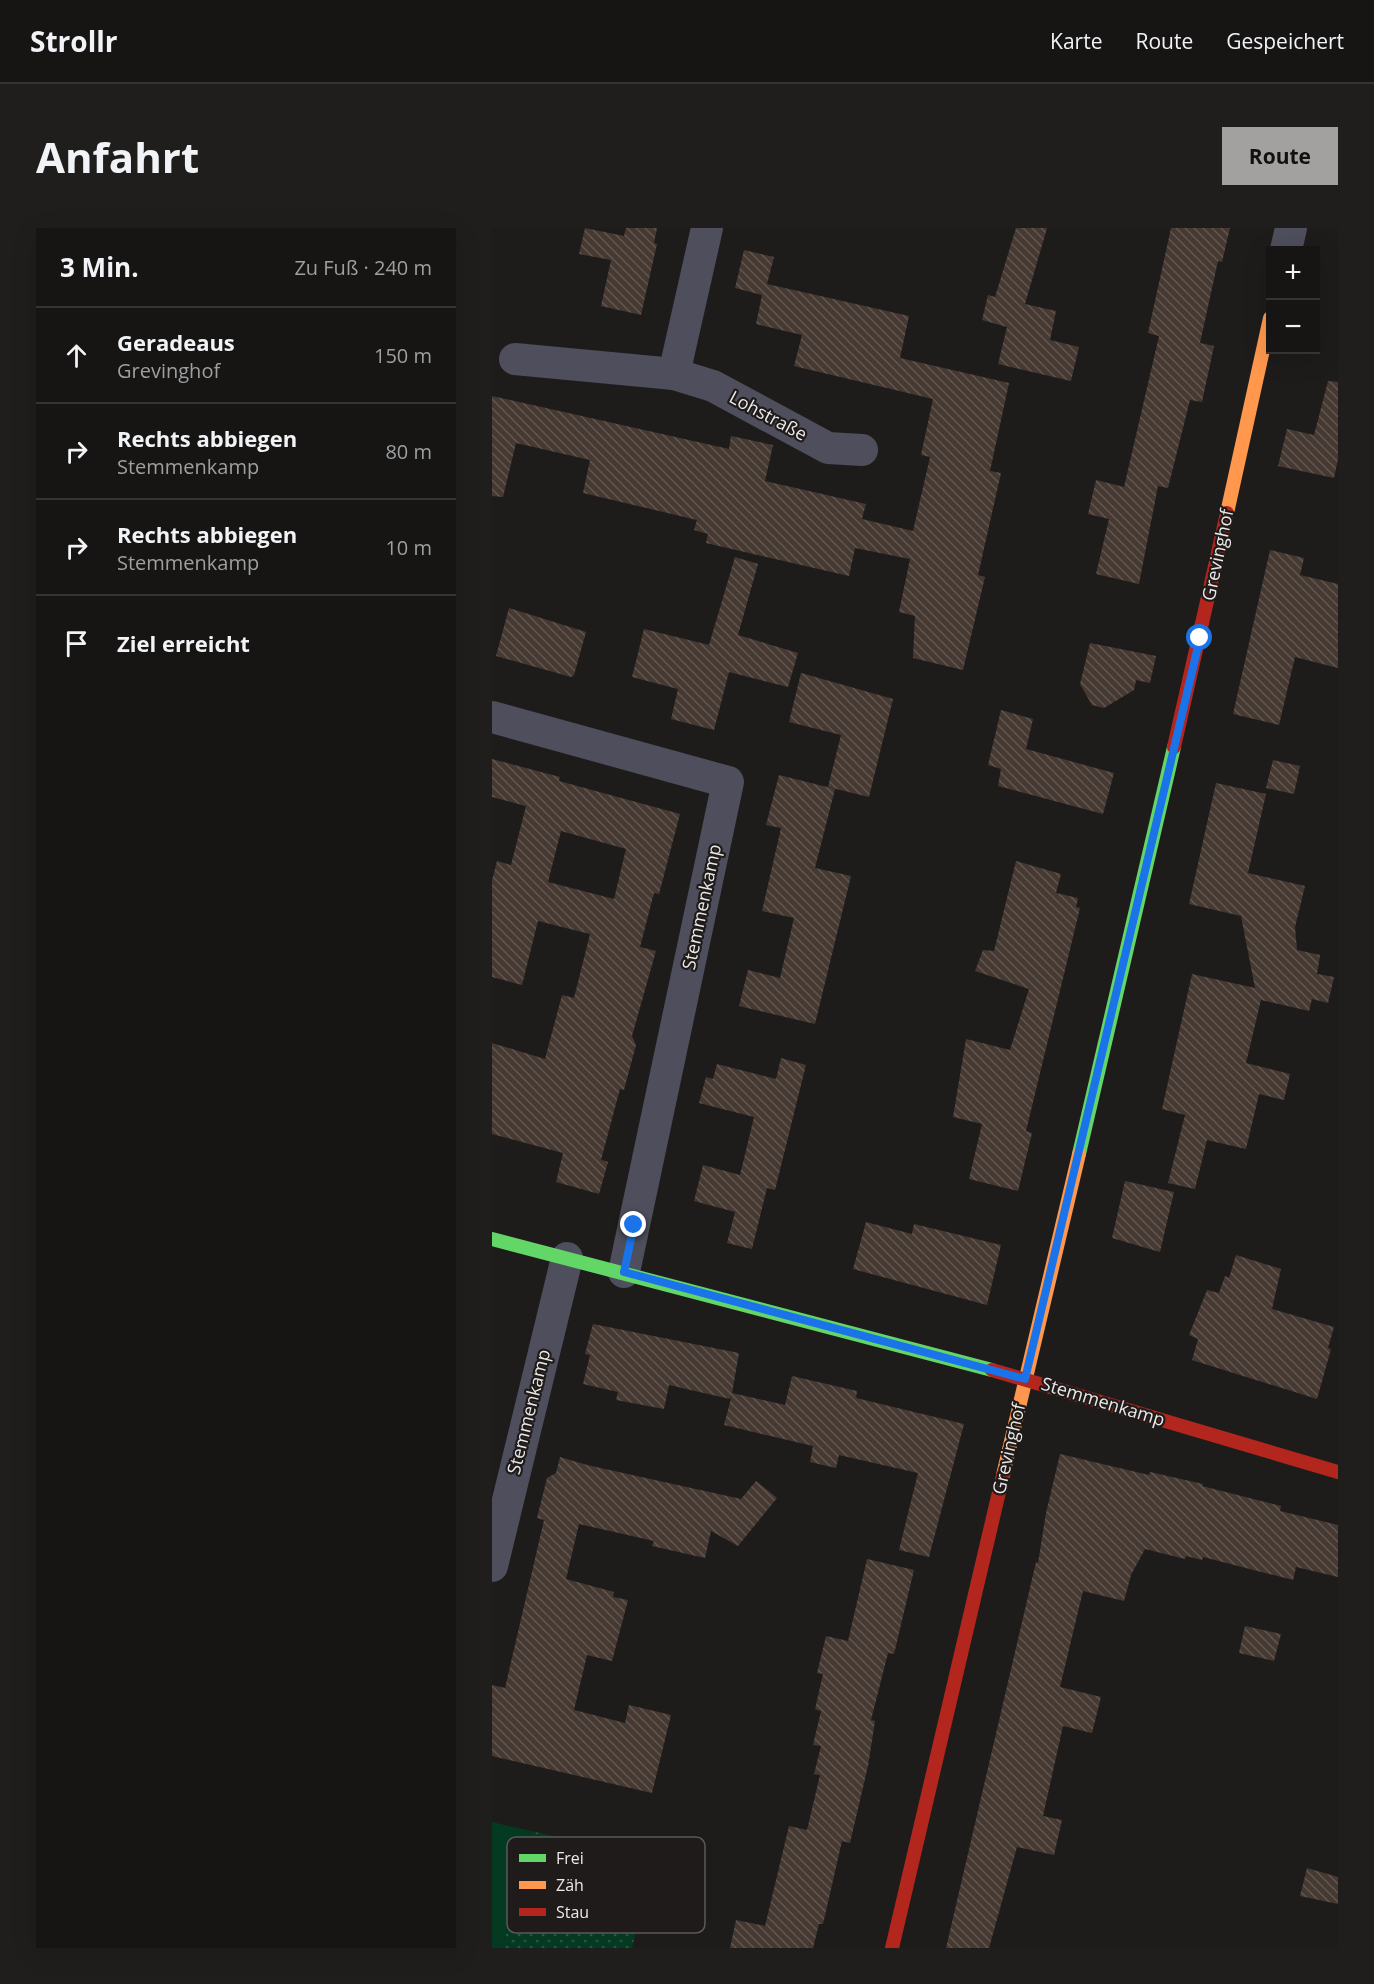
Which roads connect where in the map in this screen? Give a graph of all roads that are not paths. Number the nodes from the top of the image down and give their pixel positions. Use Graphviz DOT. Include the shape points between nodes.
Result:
graph roads {
  1 [pos="707,228"];
  2 [pos="1291,228"];
  3 [pos="1287,246"];
  4 [pos="1266,336"];
  5 [pos="515,359"];
  6 [pos="674,374"];
  7 [pos="862,450"];
  8 [pos="492,717"];
  9 [pos="492,1239"];
  10 [pos="567,1258"];
  11 [pos="624,1272"];
  12 [pos="1025,1379"];
  13 [pos="1338,1472"];
  14 [pos="492,1566"];
  15 [pos="892,1948"];
  1 -- 6 [label="street"];
  2 -- 3 [label="street"];
  4 -- 12 [label="street, Grevinghof" via="1200,638"];
  5 -- 6 [label="street, Lohstraße"];
  6 -- 7 [label="street, Lohstraße" via="713,386 828,448"];
  8 -- 11 [label="street, Stemmenkamp" via="728,782"];
  9 -- 10 [label="street, Stemmenkamp"];
  10 -- 11 [label="street, Stemmenkamp"];
  10 -- 14 [label="street, Stemmenkamp"];
  11 -- 12 [label="street, Stemmenkamp"];
  12 -- 13 [label="street, Stemmenkamp"];
  12 -- 15 [label="street, Grevinghof"];
}
